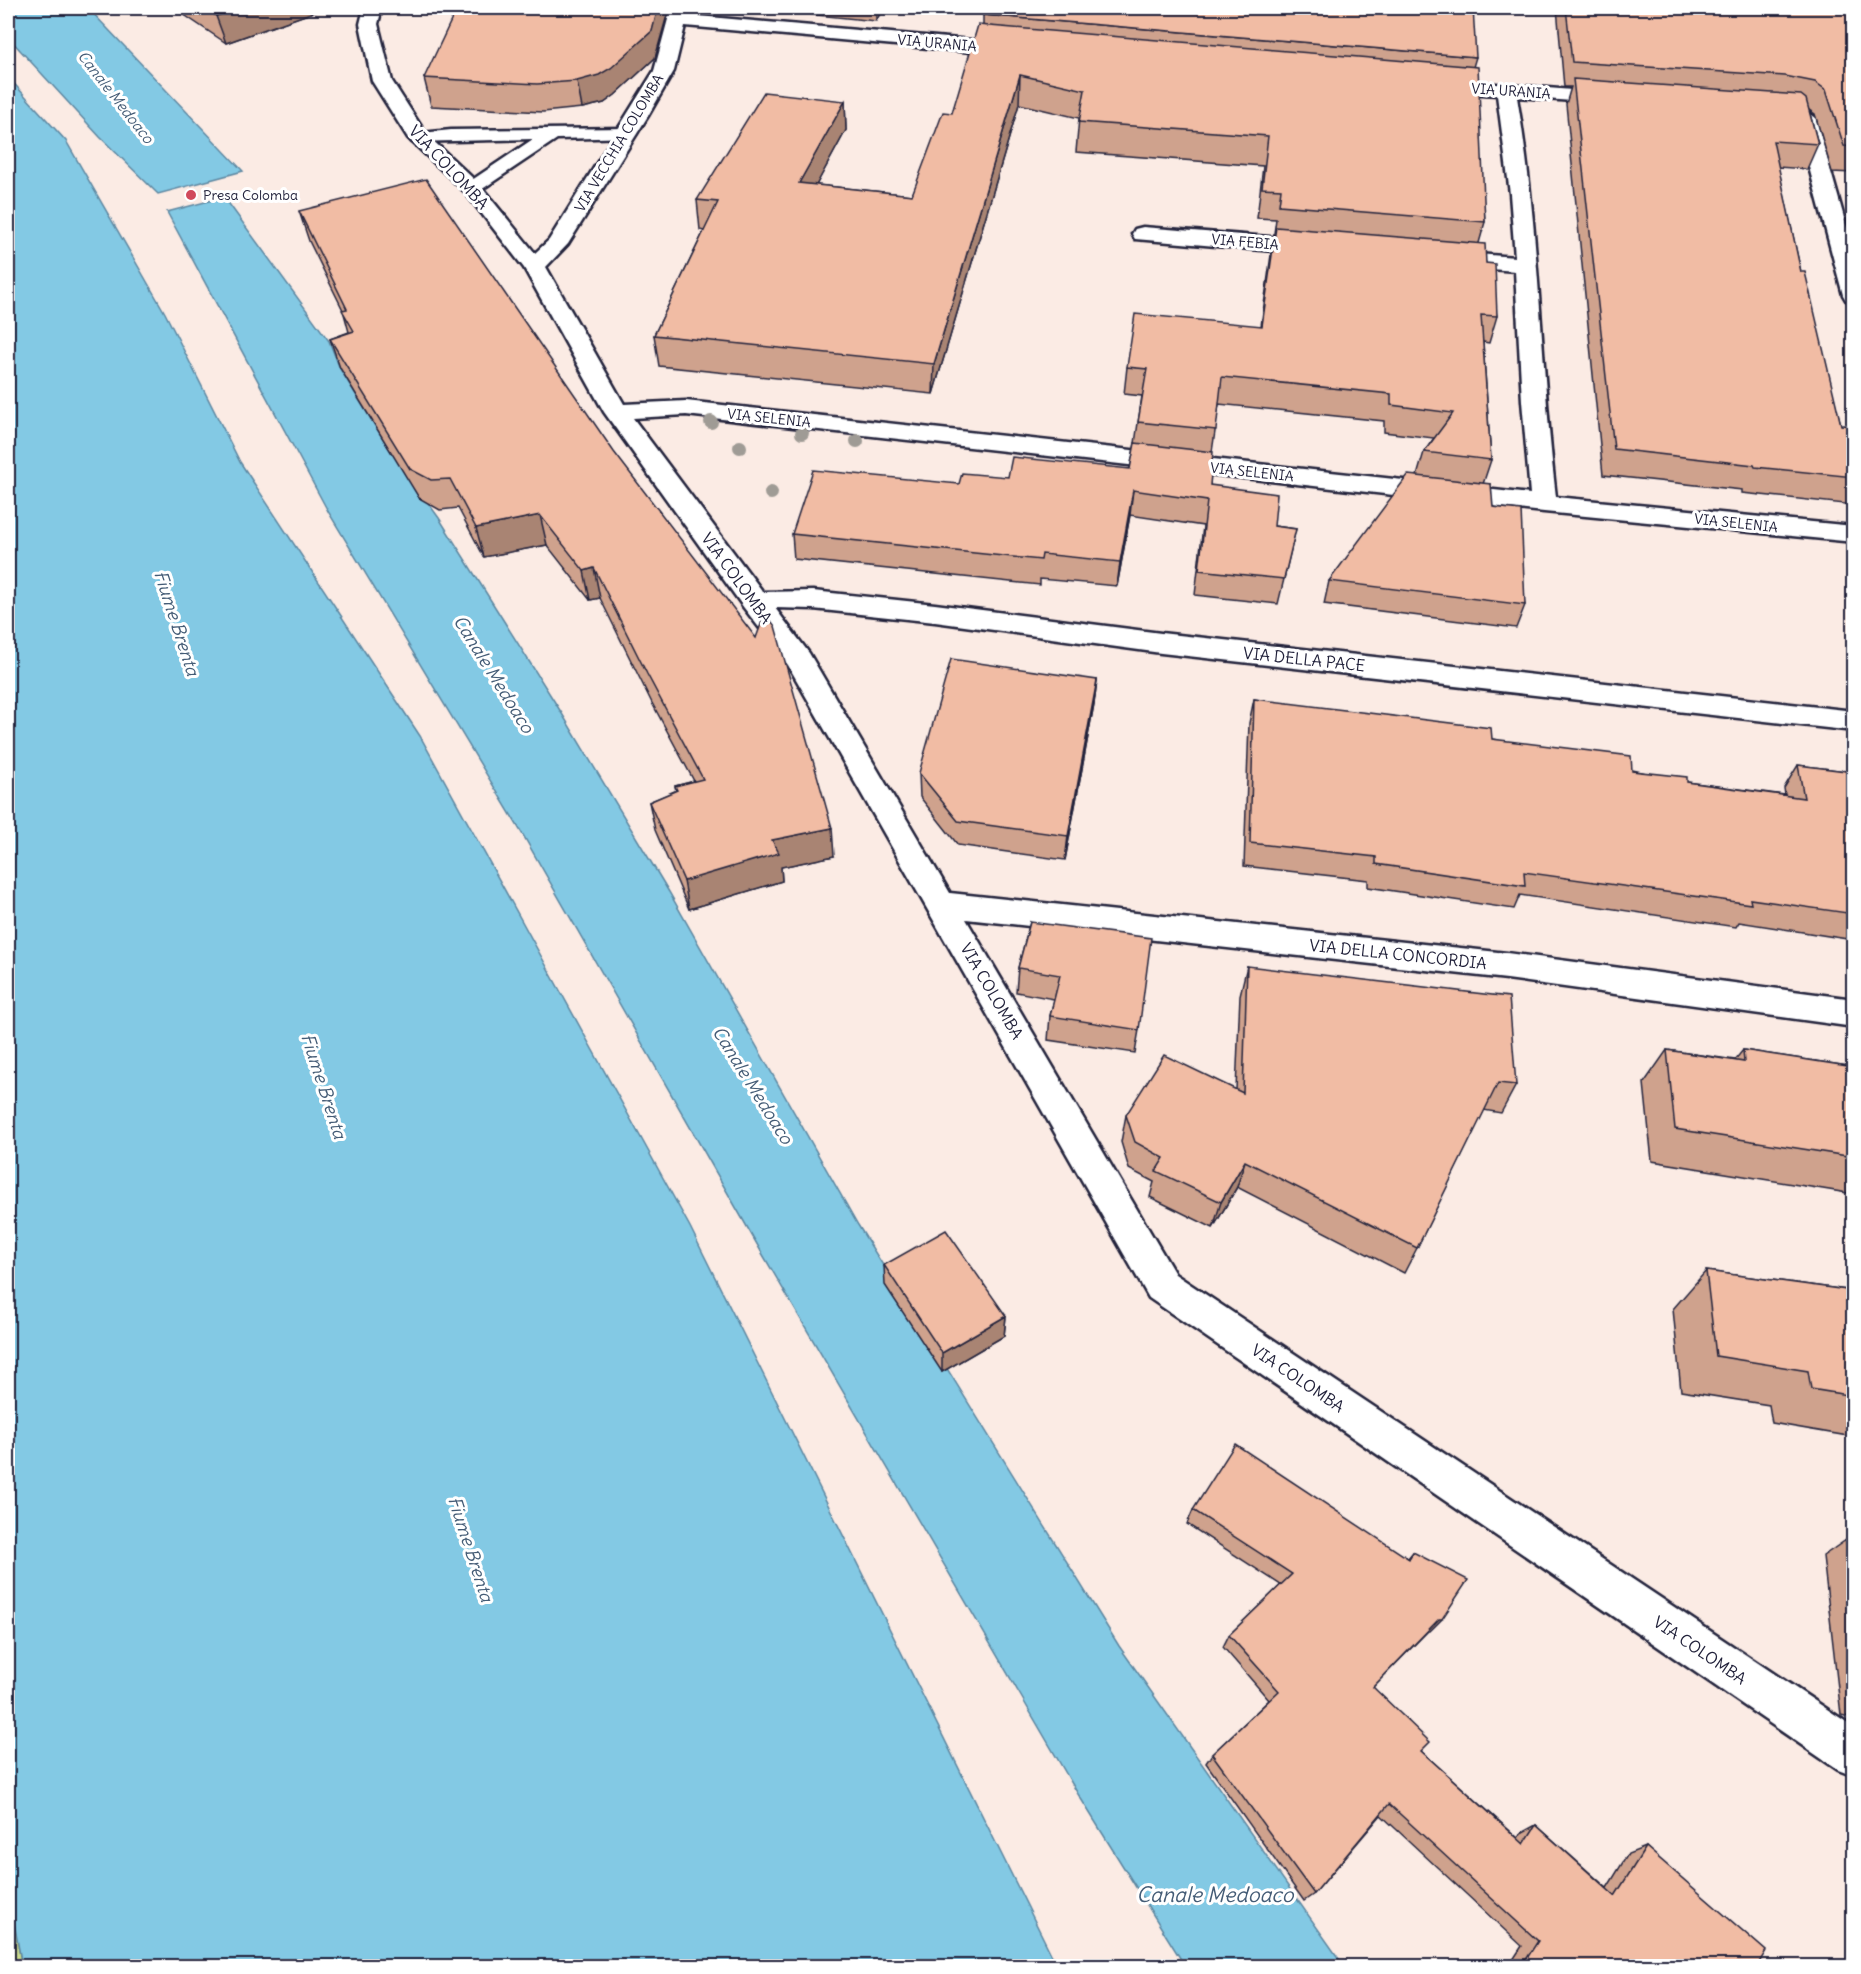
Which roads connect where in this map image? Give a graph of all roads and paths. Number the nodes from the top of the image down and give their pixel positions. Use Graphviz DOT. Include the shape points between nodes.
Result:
graph roads {
  1 [pos="373,8"];
  2 [pos="678,14"];
  3 [pos="1030,51"];
  4 [pos="1411,83"];
  5 [pos="1506,92"];
  6 [pos="1635,100"];
  7 [pos="1775,109"];
  8 [pos="628,133"];
  9 [pos="553,134"];
  10 [pos="418,138"];
  11 [pos="472,188"];
  12 [pos="1143,234"];
  13 [pos="1335,250"];
  14 [pos="1419,256"];
  15 [pos="1526,265"];
  16 [pos="534,266"];
  17 [pos="1854,294"];
  18 [pos="616,412"];
  19 [pos="1544,504"];
  20 [pos="1854,534"];
  21 [pos="754,602"];
  22 [pos="1854,721"];
  23 [pos="941,904"];
  24 [pos="1854,1013"];
  25 [pos="1854,1754"];
  1 -- 10 [label="street, VIA COLOMBA" via="369,24 382,81"];
  2 -- 3 [label="street, VIA URANIA"];
  2 -- 8 [label="street, VIA VECCHIA COLOMBA" via="664,71"];
  4 -- 5 [label="street, VIA URANIA"];
  5 -- 6 [label="street, VIA URANIA"];
  5 -- 15 [label="street"];
  7 -- 17 [label="street" via="1806,119"];
  8 -- 9 [label="lane"];
  8 -- 16 [label="street, VIA VECCHIA COLOMBA" via="552,252"];
  9 -- 10 [label="lane"];
  9 -- 11 [label="lane"];
  10 -- 11 [label="street, VIA COLOMBA"];
  11 -- 16 [label="street, VIA COLOMBA"];
  12 -- 13 [label="street, VIA FEBIA"];
  14 -- 15 [label="street"];
  15 -- 19 [label="street"];
  16 -- 18 [label="street, VIA COLOMBA"];
  18 -- 19 [label="street, VIA SELENIA" via="686,408"];
  18 -- 21 [label="street, VIA COLOMBA"];
  19 -- 20 [label="street, VIA SELENIA"];
  21 -- 22 [label="street, VIA DELLA PACE" via="813,600 924,612 1161,643"];
  21 -- 23 [label="street, VIA COLOMBA" via="799,660"];
  23 -- 24 [label="street, VIA DELLA CONCORDIA" via="1508,966"];
  23 -- 25 [label="street, VIA COLOMBA" via="1162,1286"];
}
